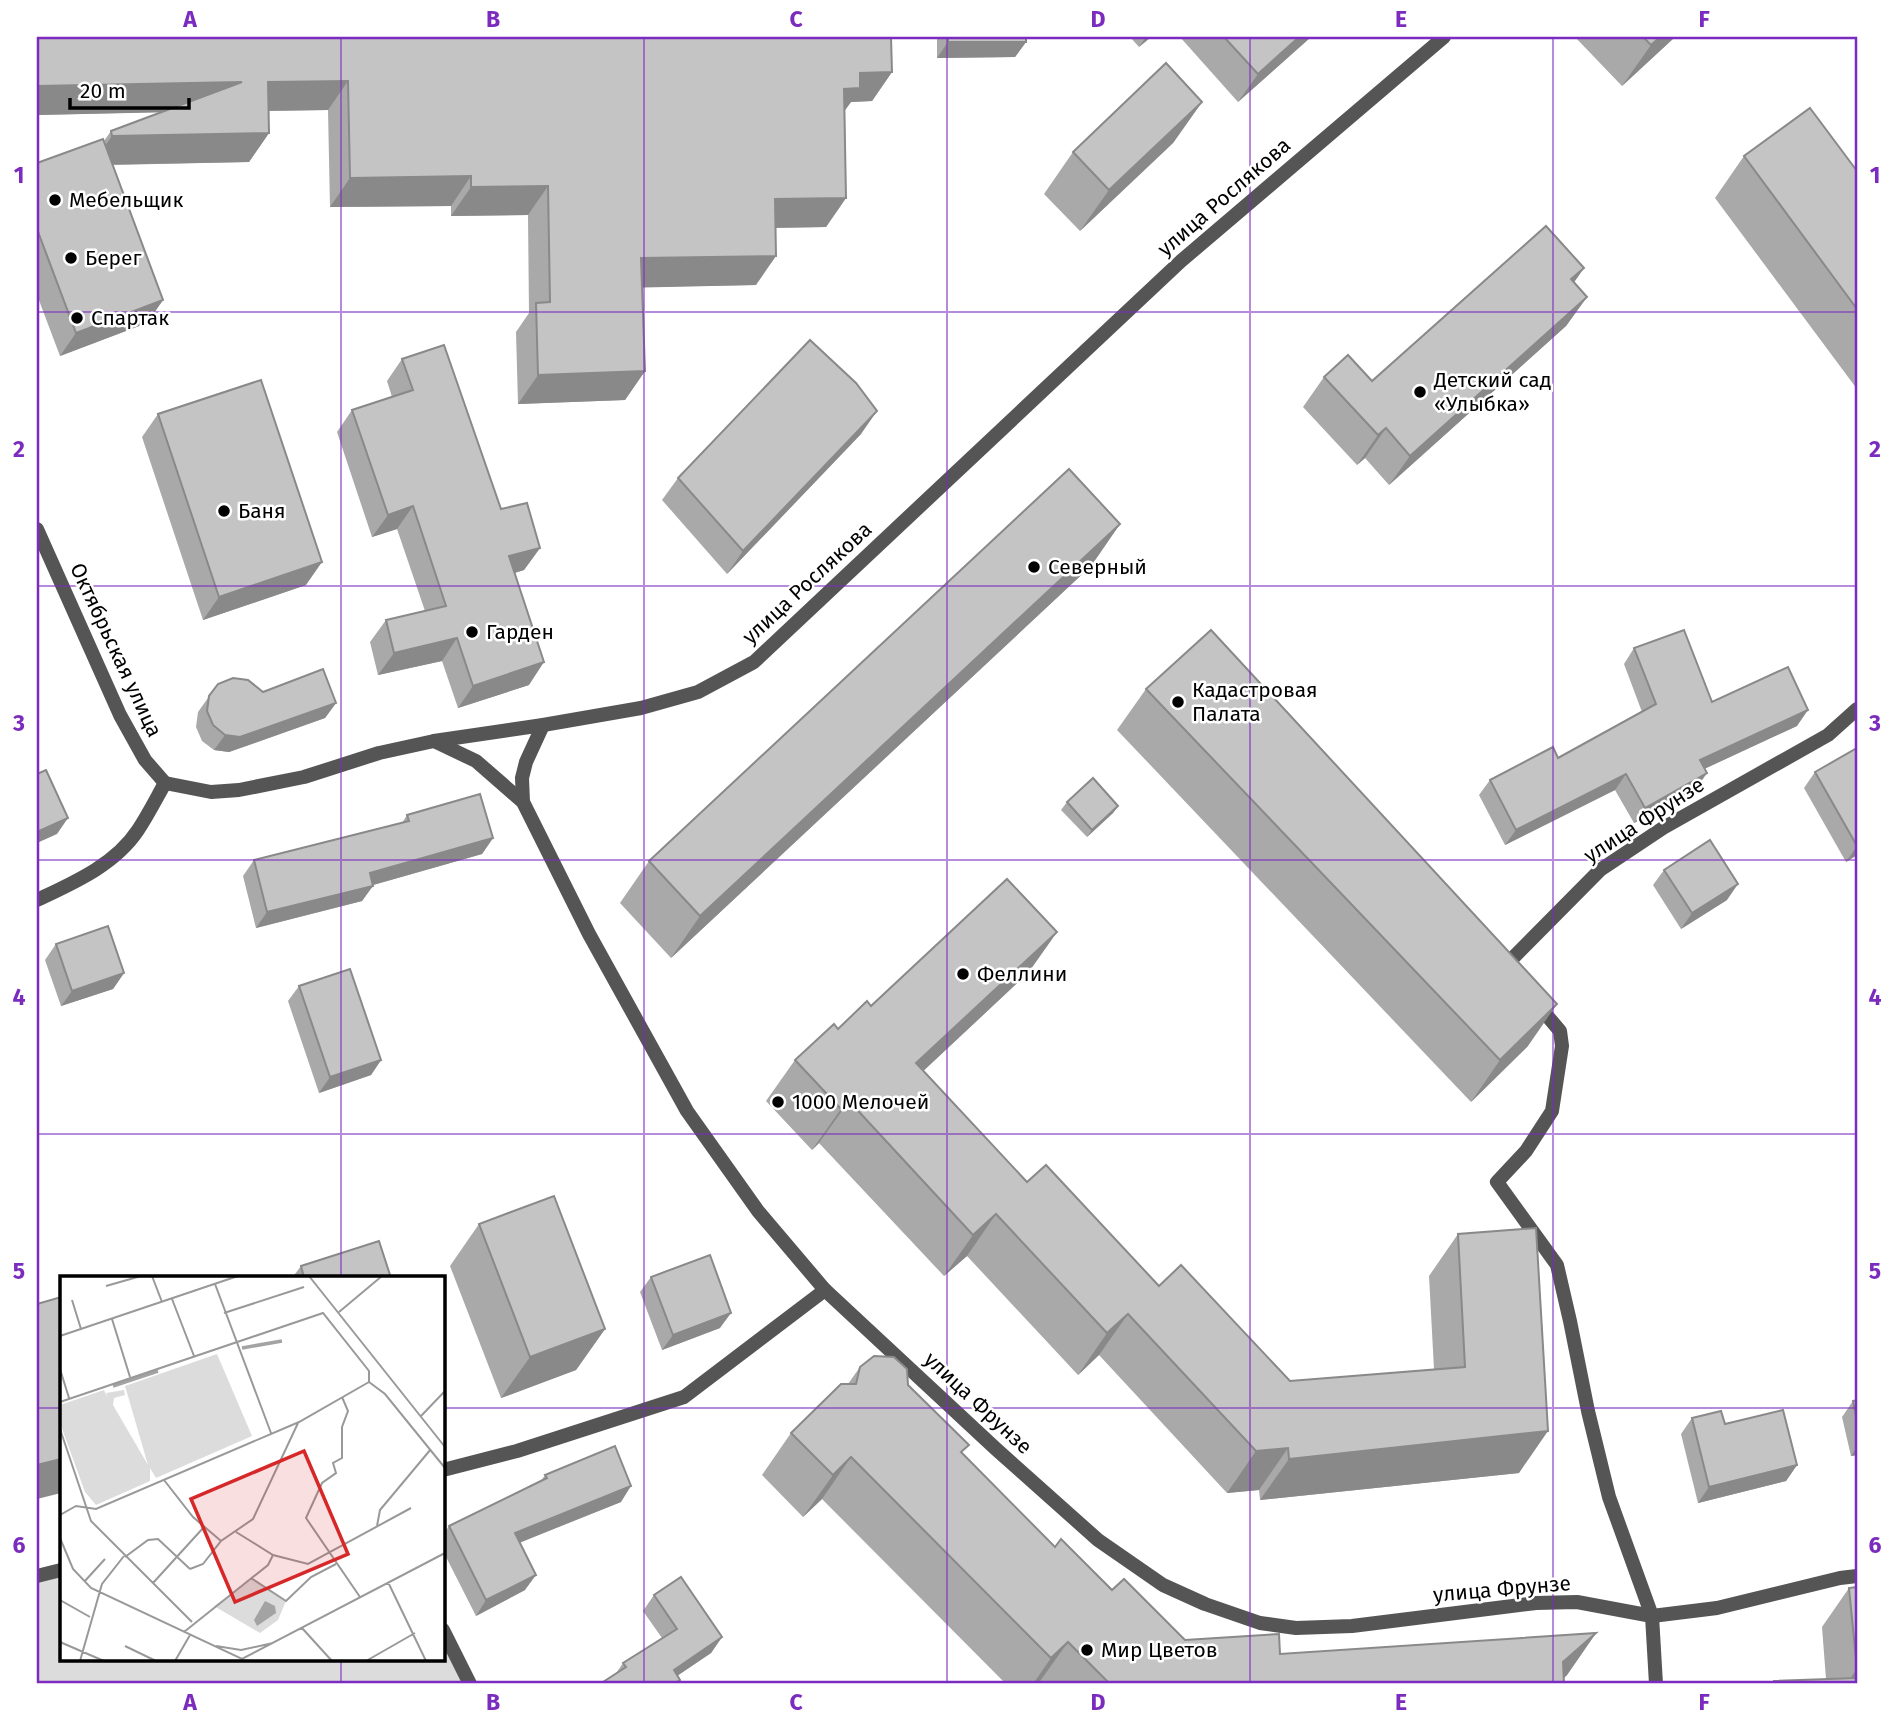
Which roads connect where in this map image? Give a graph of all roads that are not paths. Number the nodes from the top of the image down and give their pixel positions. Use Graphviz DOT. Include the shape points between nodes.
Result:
graph roads {
  1 [pos="1444,37"];
  2 [pos="37,529"];
  3 [pos="1857,709"];
  4 [pos="543,725"];
  5 [pos="434,741"];
  6 [pos="165,783"];
  7 [pos="523,802"];
  8 [pos="37,900"];
  9 [pos="825,1290"];
  10 [pos="444,1470"];
  11 [pos="60,1570"];
  12 [pos="37,1576"];
  13 [pos="1857,1576"];
  14 [pos="1652,1616"];
  15 [pos="444,1632"];
  16 [pos="470,1684"];
  17 [pos="1656,1684"];
  1 -- 4 [label="street, улица Рослякова" via="1181,261 754,662 698,692 641,708"];
  2 -- 6 [label="street, Октябрьская улица" via="120,715 145,760"];
  3 -- 14 [label="street, улица Фрунзе" via="1828,736 1662,828 1600,870 1505,966 1560,1031 1562,1046 1552,1111 1526,1151 1497,1182 1557,1265 1609,1497"];
  4 -- 5 [label="street, улица Рослякова"];
  4 -- 7 [label="street" via="526,762"];
  5 -- 6 [label="street, улица Рослякова" via="239,790 211,792"];
  5 -- 7 [label="street" via="477,761"];
  6 -- 8 [label="street" via="137,832 112,859"];
  7 -- 9 [label="street, улица Фрунзе" via="589,934 687,1111 758,1211"];
  9 -- 10 [label="street" via="684,1397"];
  9 -- 14 [label="street, улица Фрунзе" via="1098,1540 1163,1586 1205,1604 1260,1623 1296,1628 1577,1602"];
  11 -- 12 [label="street"];
  13 -- 14 [label="street" via="1717,1608"];
  14 -- 17 [label="street"];
  15 -- 16 [label="street"];
}
